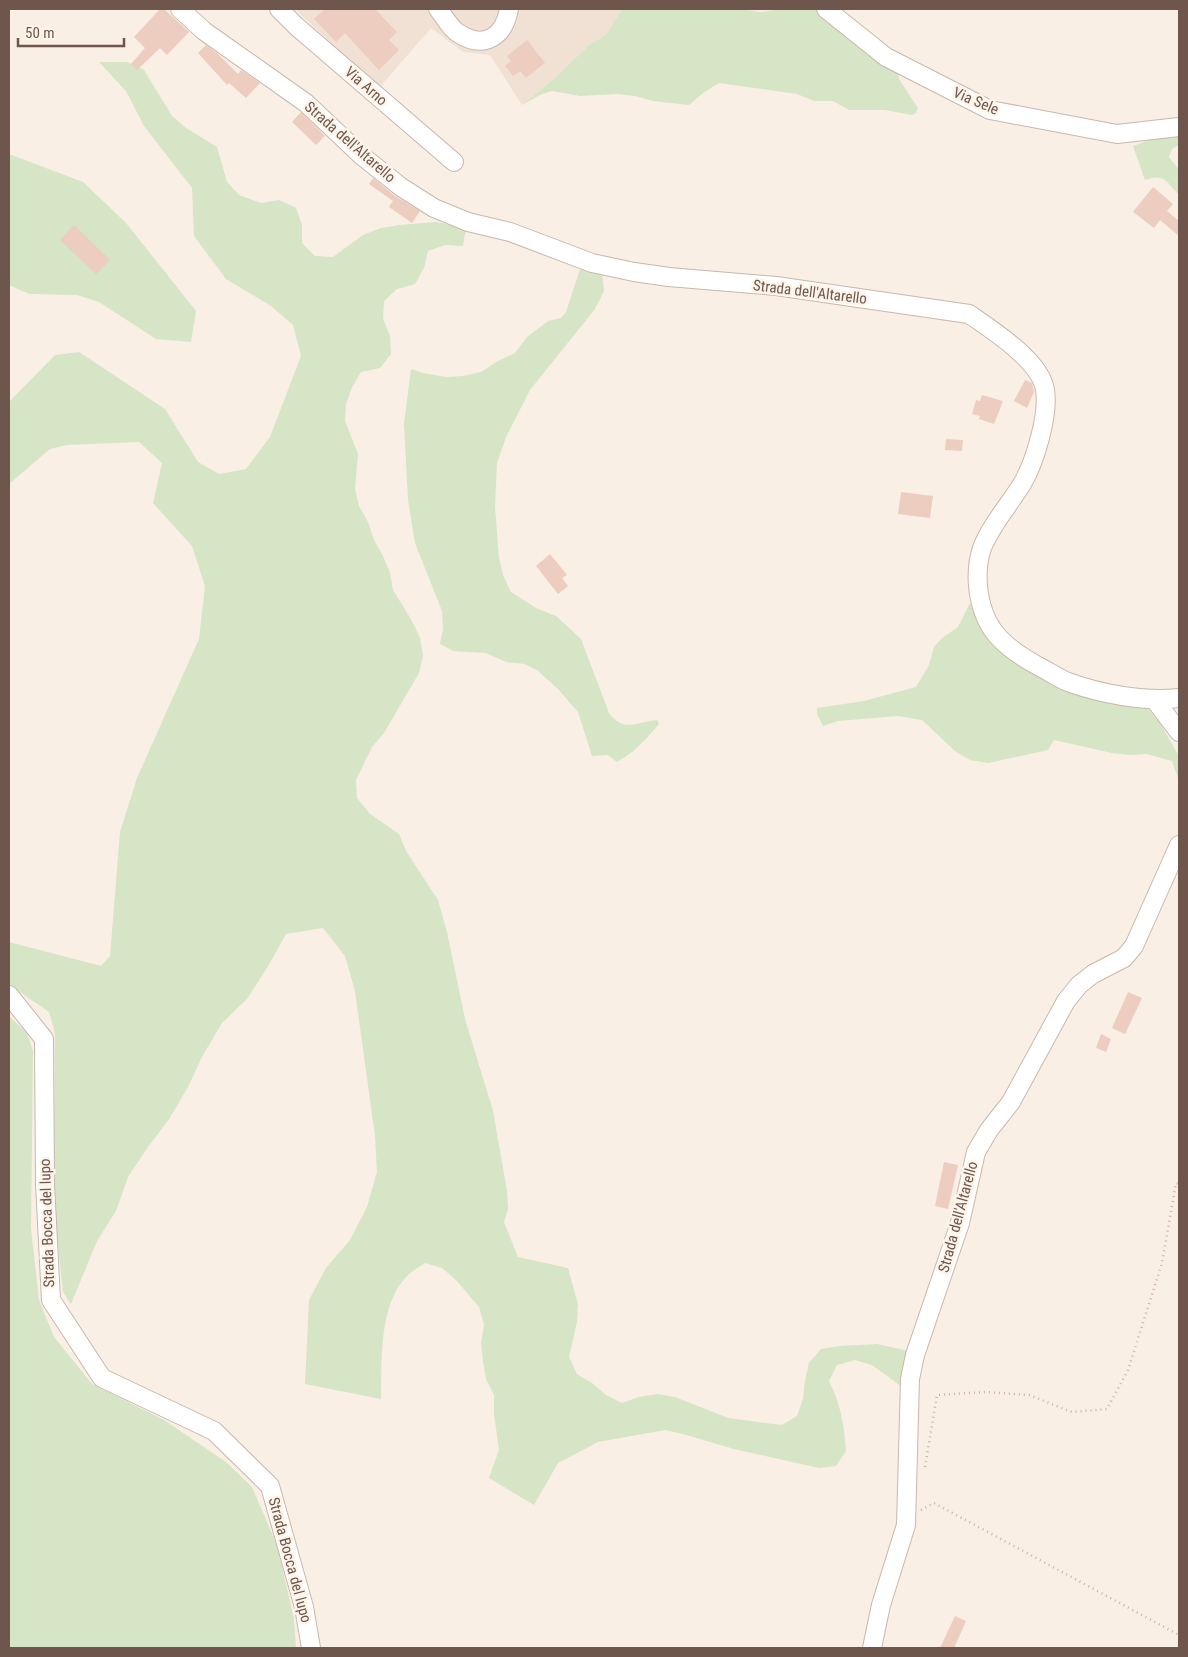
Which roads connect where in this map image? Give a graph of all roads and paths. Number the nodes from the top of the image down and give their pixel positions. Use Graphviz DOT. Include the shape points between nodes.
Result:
graph roads {
  1 [pos="180,9"];
  2 [pos="279,9"];
  3 [pos="438,9"];
  4 [pos="509,9"];
  5 [pos="826,9"];
  6 [pos="1179,127"];
  7 [pos="454,162"];
  8 [pos="1179,698"];
  9 [pos="1154,699"];
  10 [pos="1179,732"];
  11 [pos="1179,845"];
  12 [pos="9,995"];
  13 [pos="1179,1184"];
  14 [pos="924,1473"];
  15 [pos="918,1503"];
  16 [pos="1179,1635"];
  17 [pos="311,1648"];
  18 [pos="872,1648"];
  1 -- 9 [label="street, Strada dell'Altarello" via="204,31 306,103 362,156 401,187 434,208 468,222 510,232 592,263 634,272 776,286 970,314 1028,360 1042,378 1045,390 1044,418 1036,452 1023,483 982,549 977,573 980,601 989,626 1008,648 1066,681 1102,692"];
  2 -- 7 [label="street, Via Arno"];
  3 -- 4 [label="street" via="456,32 474,41 491,39 505,26"];
  5 -- 6 [label="street, Via Sele" via="886,57 990,110 1117,134"];
  8 -- 9 [label="street, Strada dell'Altarello"];
  9 -- 10 [label="street"];
  11 -- 18 [label="street, Strada dell'Altarello" via="1134,946 1124,958 1079,985 1066,1001 1011,1102 976,1152 960,1223 915,1355 910,1379 906,1525 881,1605"];
  12 -- 17 [label="street, Strada Bocca del lupo" via="44,1039 44,1184 51,1300 102,1378 214,1432 270,1486 304,1607"];
  13 -- 14 [label="path" via="1176,1183 1162,1263 1128,1370 1107,1409 1072,1412 1029,1395 985,1392 937,1395"];
  15 -- 16 [label="path" via="917,1512 934,1503"];
}
